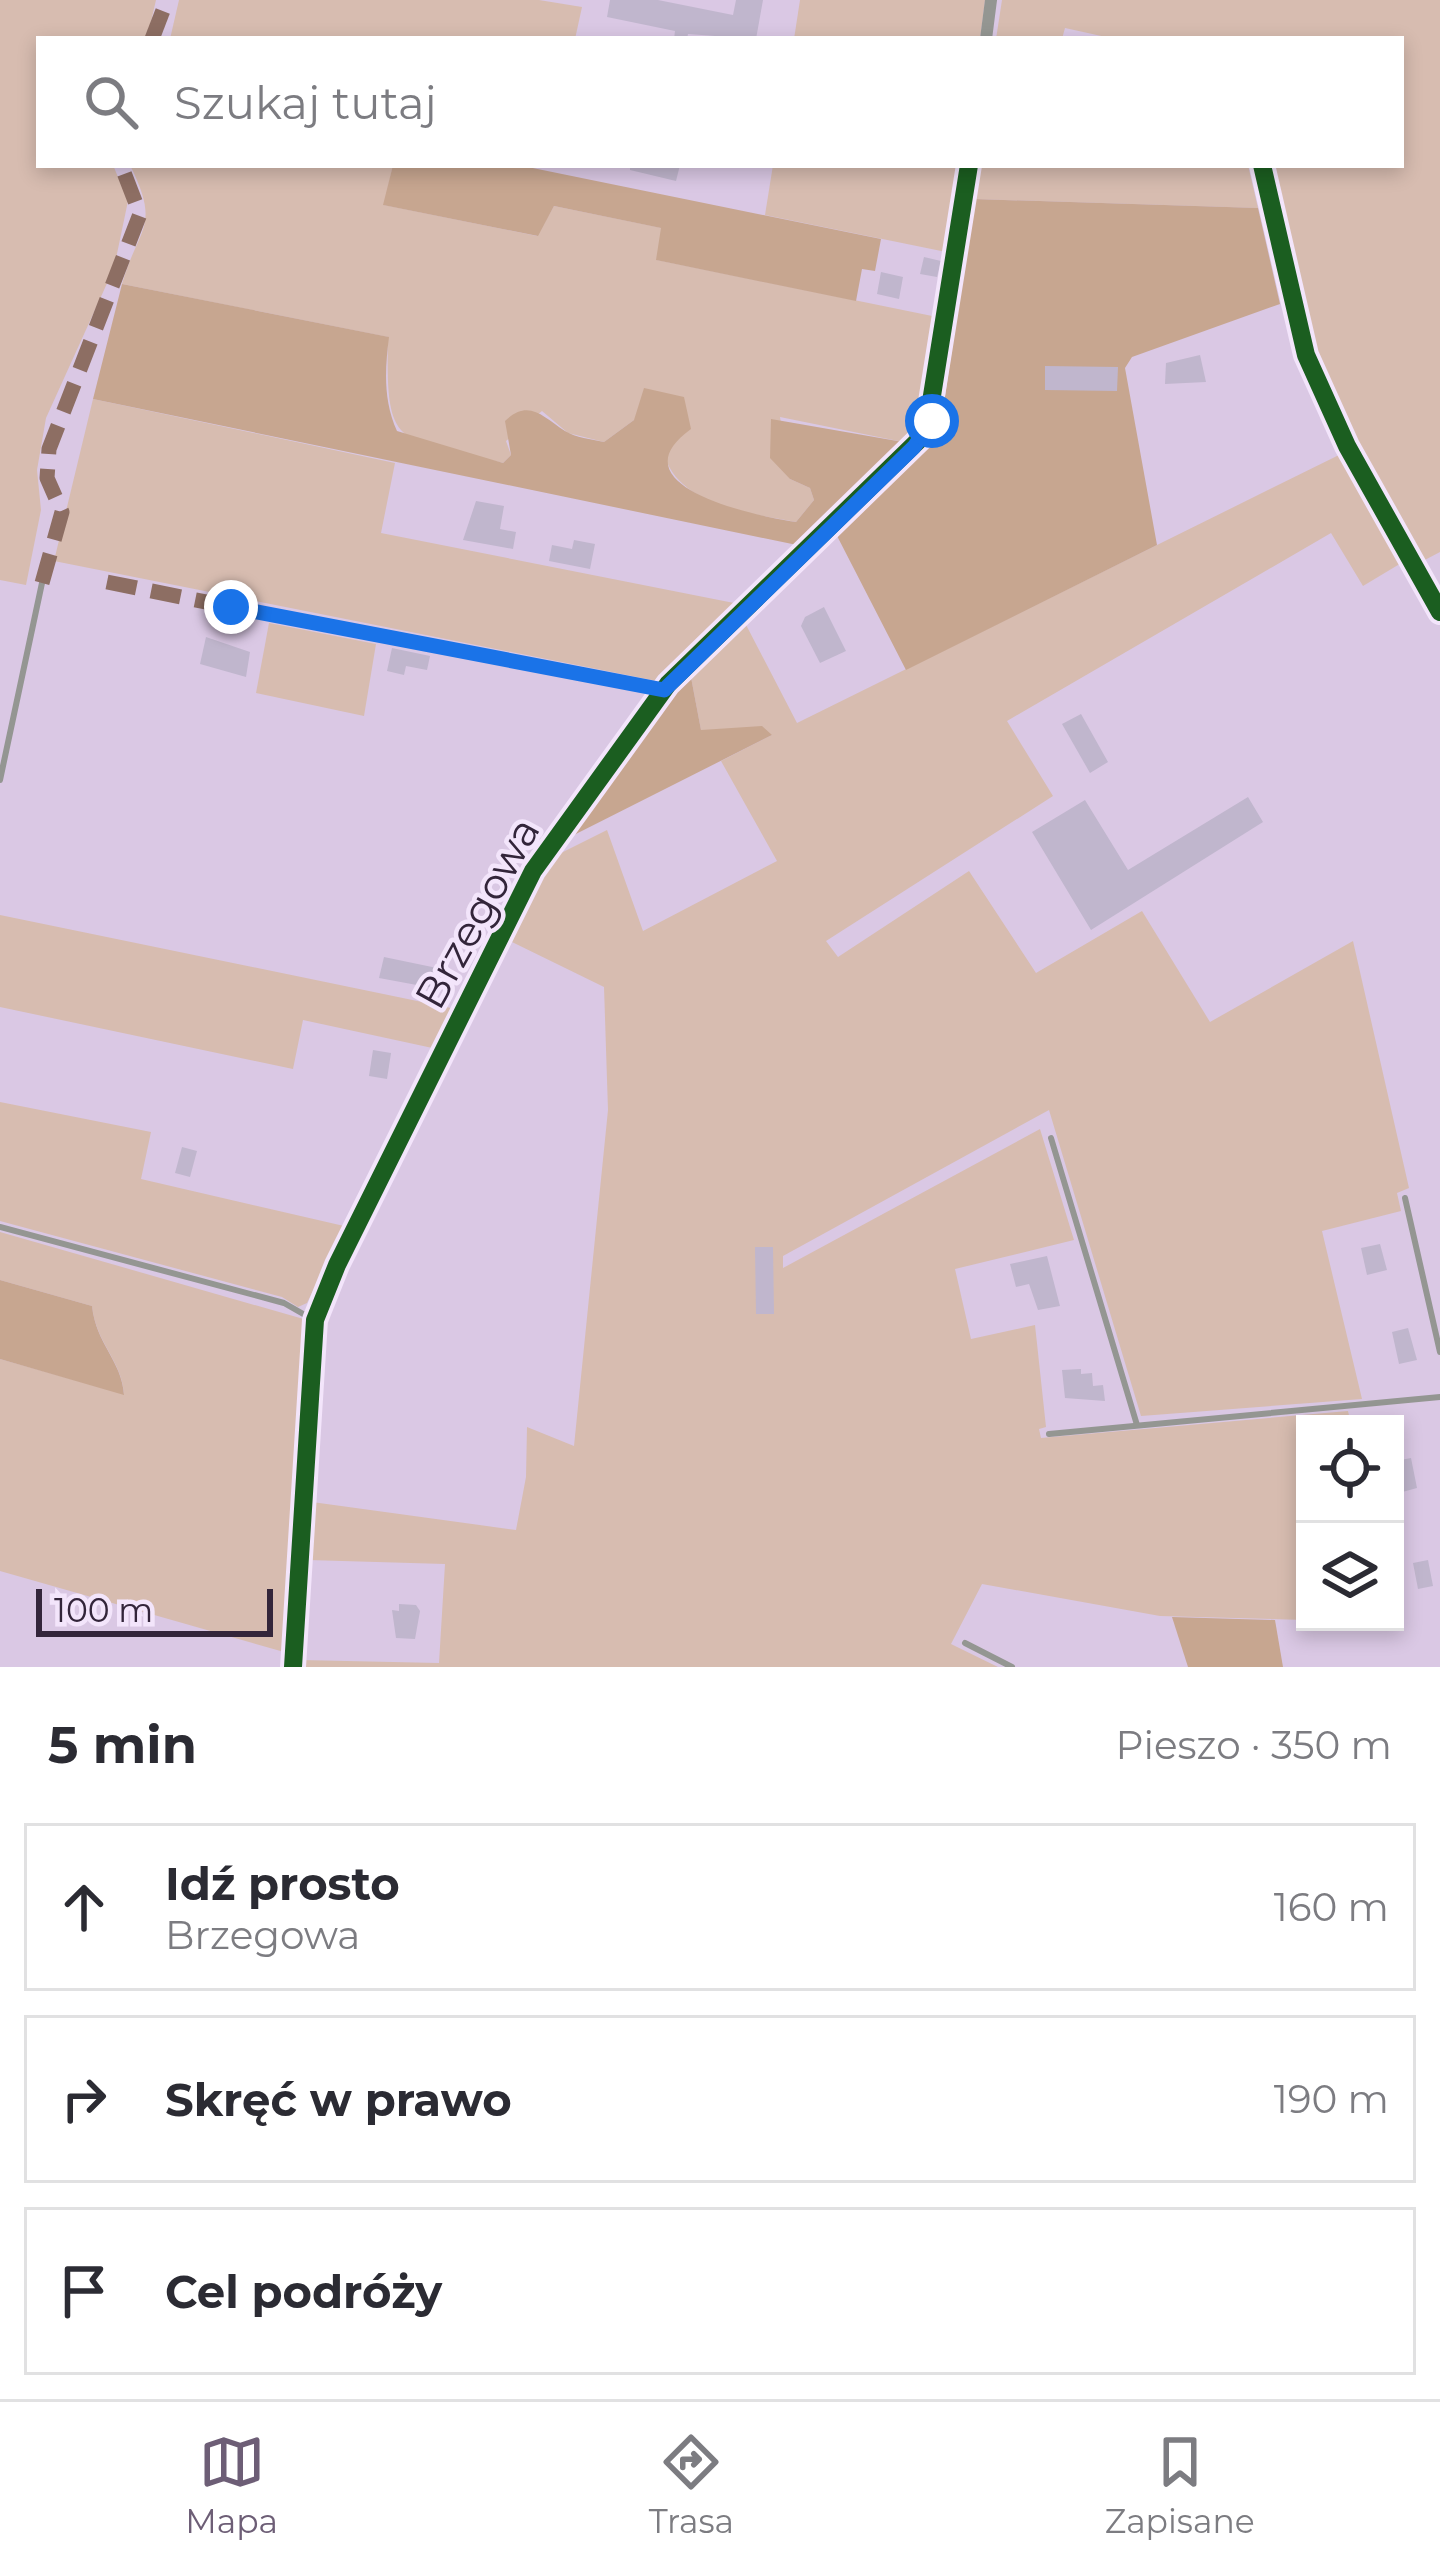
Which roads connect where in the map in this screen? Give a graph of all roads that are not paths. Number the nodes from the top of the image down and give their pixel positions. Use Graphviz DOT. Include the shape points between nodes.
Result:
graph roads {
  1 [pos="991,0"];
  2 [pos="986,36"];
  3 [pos="969,168"];
  4 [pos="1263,168"];
  5 [pos="42,583"];
  6 [pos="231,607"];
  7 [pos="1440,612"];
  8 [pos="664,690"];
  9 [pos="0,780"];
  10 [pos="1051,1138"];
  11 [pos="1406,1198"];
  12 [pos="0,1227"];
  13 [pos="315,1321"];
  14 [pos="1440,1352"];
  15 [pos="1440,1397"];
  16 [pos="1137,1425"];
  17 [pos="1049,1433"];
  18 [pos="965,1643"];
  19 [pos="292,1667"];
  20 [pos="1012,1667"];
  1 -- 2 [label="street"];
  3 -- 8 [label="street, Brzegowa" via="926,434"];
  4 -- 7 [label="street" via="1306,355"];
  5 -- 9 [label="lane"];
  6 -- 8 [label="lane"];
  8 -- 13 [label="street, Brzegowa" via="533,871"];
  10 -- 16 [label="lane"];
  11 -- 14 [label="lane"];
  12 -- 13 [label="lane" via="284,1303"];
  13 -- 19 [label="street, Brzegowa"];
  15 -- 16 [label="lane"];
  16 -- 17 [label="lane"];
  18 -- 20 [label="lane"];
}
